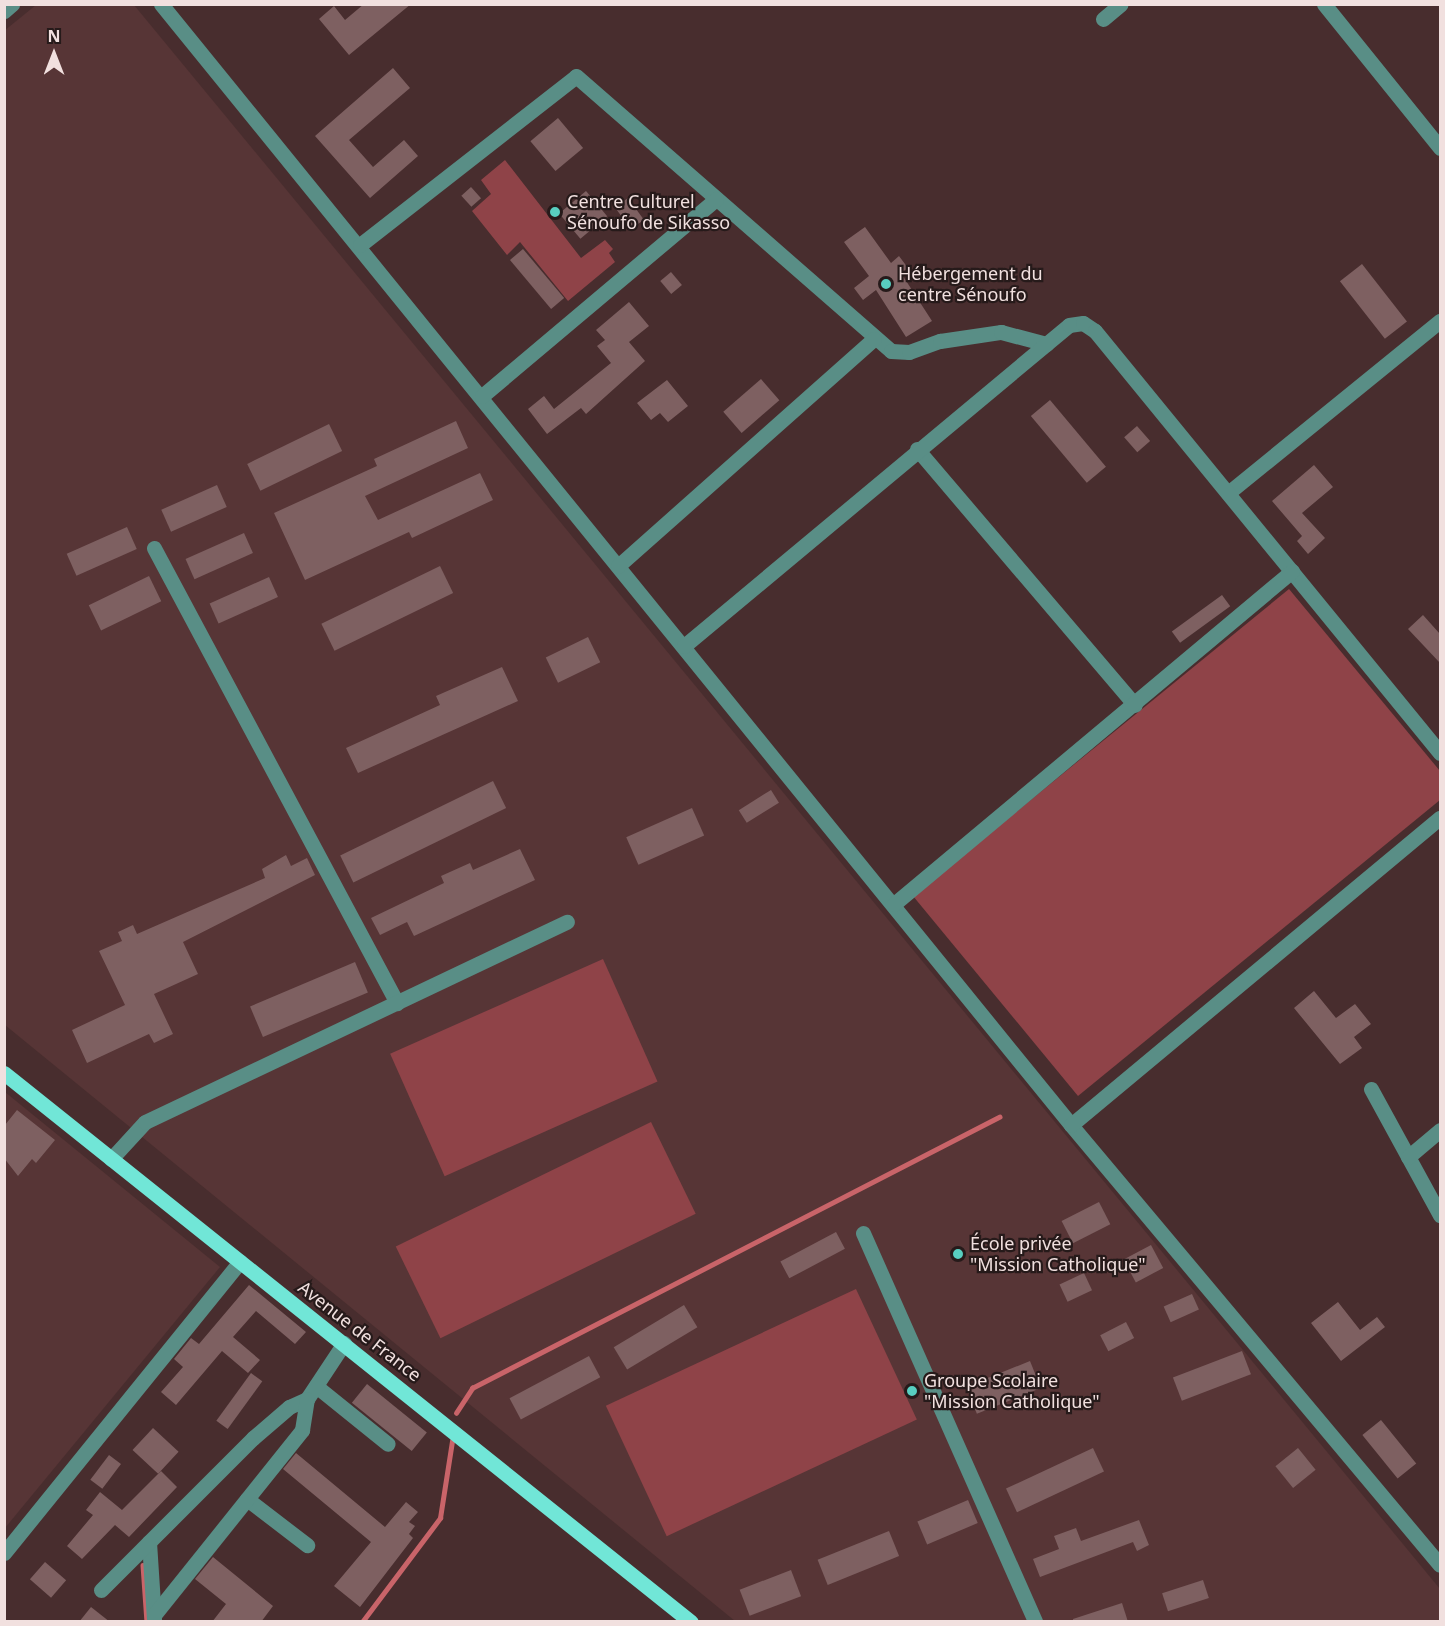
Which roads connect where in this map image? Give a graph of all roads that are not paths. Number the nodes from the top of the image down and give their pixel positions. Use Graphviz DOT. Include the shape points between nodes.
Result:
graph roads {
  1 [pos="12,4"];
  2 [pos="161,4"];
  3 [pos="1121,4"];
  4 [pos="1324,4"];
  5 [pos="4,11"];
  6 [pos="1102,19"];
  7 [pos="1440,148"];
  8 [pos="716,199"];
  9 [pos="360,245"];
  10 [pos="1440,321"];
  11 [pos="874,339"];
  12 [pos="1046,344"];
  13 [pos="482,396"];
  14 [pos="917,449"];
  15 [pos="1228,494"];
  16 [pos="154,548"];
  17 [pos="618,566"];
  18 [pos="1292,571"];
  19 [pos="684,646"];
  20 [pos="1135,705"];
  21 [pos="1440,753"];
  22 [pos="1440,818"];
  23 [pos="894,904"];
  24 [pos="567,922"];
  25 [pos="397,1003"];
  26 [pos="4,1072"];
  27 [pos="1371,1089"];
  28 [pos="1071,1125"];
  29 [pos="1440,1130"];
  30 [pos="1408,1156"];
  31 [pos="111,1159"];
  32 [pos="1440,1215"];
  33 [pos="862,1233"];
  34 [pos="240,1262"];
  35 [pos="344,1343"];
  36 [pos="316,1386"];
  37 [pos="306,1400"];
  38 [pos="388,1444"];
  39 [pos="247,1499"];
  40 [pos="149,1542"];
  41 [pos="306,1545"];
  42 [pos="4,1553"];
  43 [pos="1440,1565"];
  44 [pos="101,1590"];
  45 [pos="154,1618"];
  46 [pos="691,1622"];
  47 [pos="1035,1622"];
  1 -- 5 [label="street"];
  2 -- 9 [label="street"];
  3 -- 6 [label="street"];
  4 -- 7 [label="street"];
  8 -- 9 [label="street" via="576,76"];
  8 -- 11 [label="street"];
  8 -- 13 [label="street"];
  9 -- 13 [label="street"];
  10 -- 15 [label="street"];
  11 -- 12 [label="street" via="891,351 909,352 940,341 1001,332"];
  11 -- 17 [label="street"];
  12 -- 14 [label="street"];
  12 -- 15 [label="street" via="1076,323 1095,331"];
  13 -- 17 [label="street"];
  14 -- 19 [label="street"];
  14 -- 20 [label="street"];
  15 -- 18 [label="street"];
  16 -- 25 [label="street"];
  17 -- 19 [label="street"];
  18 -- 20 [label="street"];
  18 -- 21 [label="street"];
  19 -- 23 [label="street"];
  20 -- 23 [label="street"];
  22 -- 28 [label="street"];
  23 -- 28 [label="street"];
  24 -- 25 [label="street"];
  25 -- 31 [label="street" via="145,1122"];
  26 -- 31 [label="main road, Avenue de France"];
  27 -- 30 [label="street"];
  28 -- 43 [label="street"];
  29 -- 30 [label="street"];
  30 -- 32 [label="street"];
  31 -- 34 [label="main road, Avenue de France"];
  33 -- 47 [label="street"];
  34 -- 35 [label="main road, Avenue de France"];
  34 -- 42 [label="street"];
  35 -- 36 [label="street"];
  35 -- 46 [label="main road, Avenue de France"];
  36 -- 37 [label="street"];
  36 -- 38 [label="street"];
  37 -- 39 [label="street" via="302,1430"];
  37 -- 40 [label="street" via="289,1407 253,1438"];
  39 -- 41 [label="street"];
  39 -- 45 [label="street"];
  40 -- 44 [label="street"];
  40 -- 45 [label="street"];
}
